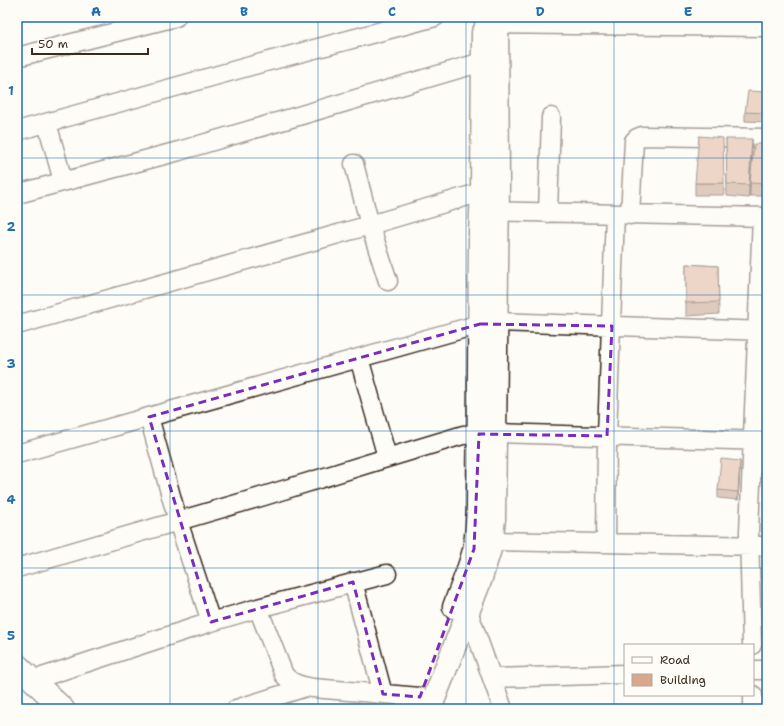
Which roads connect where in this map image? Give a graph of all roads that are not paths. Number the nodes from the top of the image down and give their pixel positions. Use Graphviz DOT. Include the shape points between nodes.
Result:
graph roads {
  1 [pos="176,17"];
  2 [pos="435,17"];
  3 [pos="156,19"];
  4 [pos="490,20"];
  5 [pos="767,26"];
  6 [pos="17,57"];
  7 [pos="482,62"];
  8 [pos="551,117"];
  9 [pos="47,123"];
  10 [pos="17,131"];
  11 [pos="767,138"];
  12 [pos="354,164"];
  13 [pos="63,181"];
  14 [pos="17,194"];
  15 [pos="490,201"];
  16 [pos="548,213"];
  17 [pos="623,214"];
  18 [pos="765,217"];
  19 [pos="370,225"];
  20 [pos="388,281"];
  21 [pos="488,323"];
  22 [pos="17,325"];
  23 [pos="612,326"];
  24 [pos="762,331"];
  25 [pos="359,358"];
  26 [pos="149,417"];
  27 [pos="487,433"];
  28 [pos="607,436"];
  29 [pos="760,441"];
  30 [pos="17,454"];
  31 [pos="387,458"];
  32 [pos="178,521"];
  33 [pos="491,541"];
  34 [pos="606,543"];
  35 [pos="749,545"];
  36 [pos="767,546"];
  37 [pos="17,568"];
  38 [pos="387,574"];
  39 [pos="354,582"];
  40 [pos="258,608"];
  41 [pos="468,611"];
  42 [pos="211,622"];
  43 [pos="752,644"];
  44 [pos="17,664"];
  45 [pos="754,670"];
  46 [pos="767,670"];
  47 [pos="624,674"];
  48 [pos="492,678"];
  49 [pos="33,680"];
  50 [pos="306,687"];
  51 [pos="383,694"];
  52 [pos="753,696"];
  53 [pos="422,705"];
  54 [pos="54,706"];
  55 [pos="236,709"];
  56 [pos="503,709"];
  57 [pos="753,709"];
  1 -- 3 [label="street"];
  2 -- 9 [label="street"];
  3 -- 6 [label="street"];
  4 -- 5 [label="street"];
  4 -- 7 [label="main road"];
  4 -- 15 [label="main road"];
  7 -- 13 [label="street"];
  7 -- 15 [label="main road"];
  8 -- 16 [label="street"];
  9 -- 10 [label="street"];
  9 -- 13 [label="street"];
  11 -- 17 [label="street" via="637,138 634,141"];
  12 -- 19 [label="street"];
  13 -- 14 [label="street"];
  15 -- 16 [label="street"];
  15 -- 19 [label="street"];
  15 -- 21 [label="main road"];
  16 -- 17 [label="street"];
  17 -- 18 [label="street"];
  17 -- 23 [label="street"];
  18 -- 24 [label="street"];
  19 -- 20 [label="street"];
  19 -- 22 [label="street"];
  21 -- 23 [label="street"];
  21 -- 25 [label="street"];
  21 -- 27 [label="main road"];
  23 -- 24 [label="street"];
  23 -- 28 [label="street"];
  24 -- 29 [label="street"];
  25 -- 26 [label="street"];
  25 -- 31 [label="street"];
  26 -- 30 [label="street"];
  26 -- 32 [label="street"];
  27 -- 28 [label="street"];
  27 -- 31 [label="street" via="463,435"];
  27 -- 33 [label="main road" via="494,520"];
  27 -- 53 [label="main road" via="474,549"];
  28 -- 29 [label="street"];
  28 -- 34 [label="street"];
  29 -- 35 [label="street" via="748,532"];
  31 -- 32 [label="street"];
  32 -- 37 [label="street"];
  32 -- 42 [label="street"];
  33 -- 34 [label="street"];
  33 -- 41 [label="main road" via="480,581"];
  34 -- 35 [label="street"];
  35 -- 36 [label="street"];
  35 -- 43 [label="street"];
  38 -- 39 [label="street"];
  39 -- 40 [label="street"];
  39 -- 51 [label="street"];
  40 -- 42 [label="street"];
  40 -- 50 [label="street" via="284,675 296,684"];
  41 -- 48 [label="street"];
  41 -- 53 [label="main road"];
  42 -- 49 [label="street"];
  44 -- 49 [label="main road"];
  45 -- 46 [label="street"];
  47 -- 48 [label="street"];
  48 -- 56 [label="street"];
  49 -- 54 [label="main road"];
  50 -- 51 [label="street"];
  50 -- 55 [label="street"];
  51 -- 53 [label="street"];
  52 -- 57 [label="street"];
}
